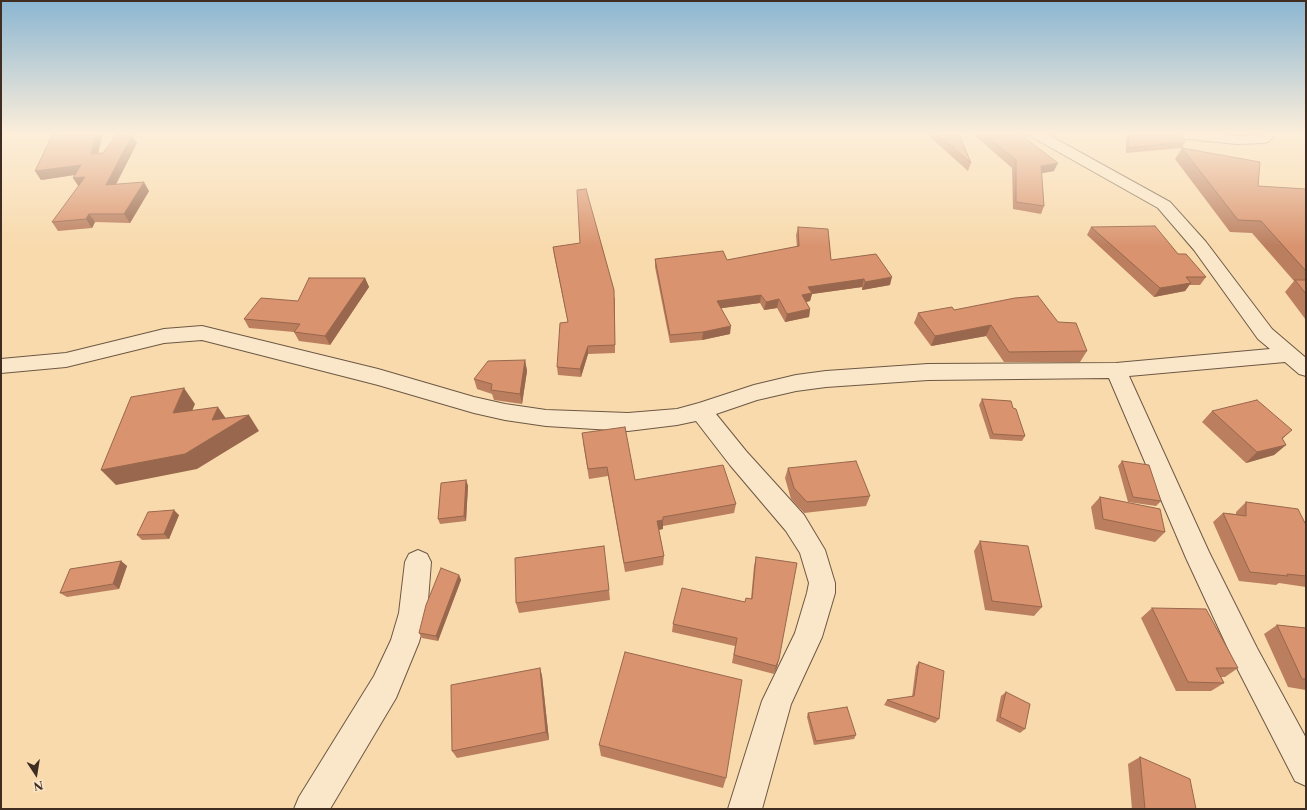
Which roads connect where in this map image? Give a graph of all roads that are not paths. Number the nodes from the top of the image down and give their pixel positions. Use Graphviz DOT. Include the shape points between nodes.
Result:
graph roads {
  1 [pos="1105,172"];
  2 [pos="1288,355"];
  3 [pos="1,366"];
  4 [pos="1306,369"];
  5 [pos="1116,370"];
  6 [pos="701,411"];
  7 [pos="418,562"];
  8 [pos="1306,770"];
  9 [pos="311,809"];
  10 [pos="745,809"];
  1 -- 2 [label="street" via="1164,205 1200,246 1265,334"];
  2 -- 4 [label="street"];
  2 -- 5 [label="street"];
  3 -- 6 [label="street" via="66,360 164,336 202,333 378,377 474,406 524,416 628,422 658,420"];
  5 -- 6 [label="street" via="928,372 826,379 754,392"];
  5 -- 8 [label="street" via="1199,558 1247,658"];
  6 -- 10 [label="street" via="795,523 812,550 822,583 808,638 777,701"];
  7 -- 9 [label="street" via="413,613 385,687"];
}
